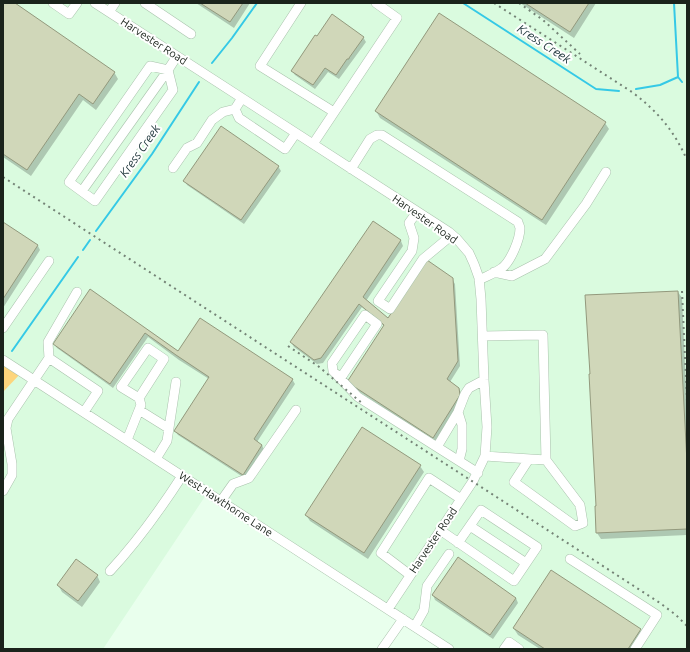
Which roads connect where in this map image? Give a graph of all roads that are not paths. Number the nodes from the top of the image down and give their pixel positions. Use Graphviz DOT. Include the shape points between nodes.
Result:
graph roads {
  1 [pos="53,3"];
  2 [pos="77,3"];
  3 [pos="95,3"];
  4 [pos="115,3"];
  5 [pos="145,3"];
  6 [pos="301,3"];
  7 [pos="376,3"];
  8 [pos="109,12"];
  9 [pos="191,34"];
  10 [pos="177,56"];
  11 [pos="168,70"];
  12 [pos="242,98"];
  13 [pos="235,109"];
  14 [pos="334,112"];
  15 [pos="296,133"];
  16 [pos="313,144"];
  17 [pos="173,168"];
  18 [pos="351,169"];
  19 [pos="606,172"];
  20 [pos="82,191"];
  21 [pos="417,212"];
  22 [pos="452,235"];
  23 [pos="412,251"];
  24 [pos="423,259"];
  25 [pos="48,261"];
  26 [pos="494,272"];
  27 [pos="479,280"];
  28 [pos="77,292"];
  29 [pos="3,327"];
  30 [pos="483,336"];
  31 [pos="49,358"];
  32 [pos="3,360"];
  33 [pos="340,379"];
  34 [pos="34,380"];
  35 [pos="484,380"];
  36 [pos="176,382"];
  37 [pos="139,398"];
  38 [pos="139,410"];
  39 [pos="296,410"];
  40 [pos="84,412"];
  41 [pos="458,412"];
  42 [pos="168,428"];
  43 [pos="127,440"];
  44 [pos="437,447"];
  45 [pos="485,456"];
  46 [pos="156,459"];
  47 [pos="529,459"];
  48 [pos="546,460"];
  49 [pos="459,461"];
  50 [pos="478,473"];
  51 [pos="182,476"];
  52 [pos="3,491"];
  53 [pos="461,499"];
  54 [pos="221,501"];
  55 [pos="470,526"];
  56 [pos="440,530"];
  57 [pos="458,543"];
  58 [pos="449,554"];
  59 [pos="570,559"];
  60 [pos="526,563"];
  61 [pos="110,572"];
  62 [pos="410,575"];
  63 [pos="388,608"];
  64 [pos="403,619"];
  65 [pos="414,626"];
  66 [pos="382,649"];
  67 [pos="449,649"];
  68 [pos="504,649"];
  69 [pos="519,649"];
  70 [pos="635,649"];
  1 -- 2 [label="street" via="69,14"];
  3 -- 8 [label="street, Harvester Road"];
  4 -- 8 [label="street"];
  5 -- 9 [label="street"];
  6 -- 14 [label="street" via="260,66"];
  7 -- 14 [label="street" via="397,18"];
  8 -- 10 [label="street, Harvester Road"];
  10 -- 11 [label="street"];
  10 -- 12 [label="street, Harvester Road"];
  11 -- 20 [label="street"];
  11 -- 20 [label="street" via="173,90 95,201"];
  11 -- 20 [label="street" via="150,66 69,182"];
  12 -- 13 [label="street"];
  12 -- 15 [label="street, Harvester Road"];
  13 -- 15 [label="street" via="239,118 285,149"];
  13 -- 17 [label="street" via="223,112 212,120 197,142 187,148"];
  14 -- 16 [label="street"];
  15 -- 16 [label="street, Harvester Road"];
  16 -- 18 [label="street, Harvester Road"];
  18 -- 21 [label="street, Harvester Road"];
  18 -- 26 [label="street" via="370,139 382,134 518,222 520,228 516,247 503,267"];
  19 -- 26 [label="street" via="545,259 512,276"];
  21 -- 22 [label="street, Harvester Road"];
  21 -- 23 [label="street" via="409,224 414,238"];
  22 -- 24 [label="street"];
  22 -- 27 [label="street, Harvester Road" via="469,253"];
  23 -- 24 [label="street"];
  23 -- 24 [label="street" via="378,301 390,309"];
  25 -- 29 [label="street"];
  26 -- 27 [label="street"];
  27 -- 30 [label="street, Harvester Road"];
  28 -- 31 [label="street" via="48,342"];
  30 -- 35 [label="street, Harvester Road"];
  30 -- 48 [label="street" via="543,335"];
  31 -- 34 [label="street"];
  31 -- 40 [label="street" via="98,391"];
  32 -- 34 [label="street, West Hawthorne Lane"];
  33 -- 33 [label="street" via="333,371 332,363 365,315 377,324"];
  33 -- 44 [label="street" via="358,397"];
  34 -- 40 [label="street, West Hawthorne Lane"];
  34 -- 52 [label="street" via="8,419 6,428 12,475"];
  35 -- 41 [label="street" via="469,388"];
  35 -- 45 [label="street, Harvester Road" via="487,427"];
  36 -- 42 [label="street"];
  37 -- 37 [label="street" via="164,359 148,348 121,387"];
  37 -- 38 [label="street"];
  38 -- 42 [label="street"];
  38 -- 43 [label="street"];
  39 -- 54 [label="street" via="249,478 233,484"];
  40 -- 43 [label="street, West Hawthorne Lane"];
  41 -- 44 [label="street"];
  41 -- 49 [label="street" via="462,425"];
  42 -- 46 [label="street" via="167,441"];
  43 -- 46 [label="street, West Hawthorne Lane"];
  44 -- 49 [label="street"];
  45 -- 47 [label="street"];
  45 -- 50 [label="street, Harvester Road"];
  46 -- 51 [label="street, West Hawthorne Lane"];
  47 -- 48 [label="street"];
  47 -- 48 [label="street" via="514,482 575,526 583,523 580,505"];
  49 -- 50 [label="street"];
  50 -- 53 [label="street, Harvester Road"];
  51 -- 54 [label="street, West Hawthorne Lane"];
  51 -- 61 [label="street" via="159,511"];
  53 -- 56 [label="street, Harvester Road"];
  53 -- 62 [label="street" via="429,478 381,553"];
  54 -- 63 [label="street, West Hawthorne Lane"];
  55 -- 57 [label="street"];
  55 -- 60 [label="street"];
  55 -- 60 [label="street" via="481,510 536,547"];
  56 -- 57 [label="street"];
  56 -- 62 [label="street, Harvester Road"];
  57 -- 60 [label="street" via="514,581"];
  58 -- 65 [label="street" via="427,586 424,610"];
  59 -- 70 [label="street" via="658,614"];
  62 -- 63 [label="street, Harvester Road"];
  63 -- 64 [label="street, West Hawthorne Lane"];
  64 -- 65 [label="street, West Hawthorne Lane"];
  64 -- 66 [label="street"];
  65 -- 67 [label="street, West Hawthorne Lane"];
  68 -- 69 [label="street" via="509,642"];
}
